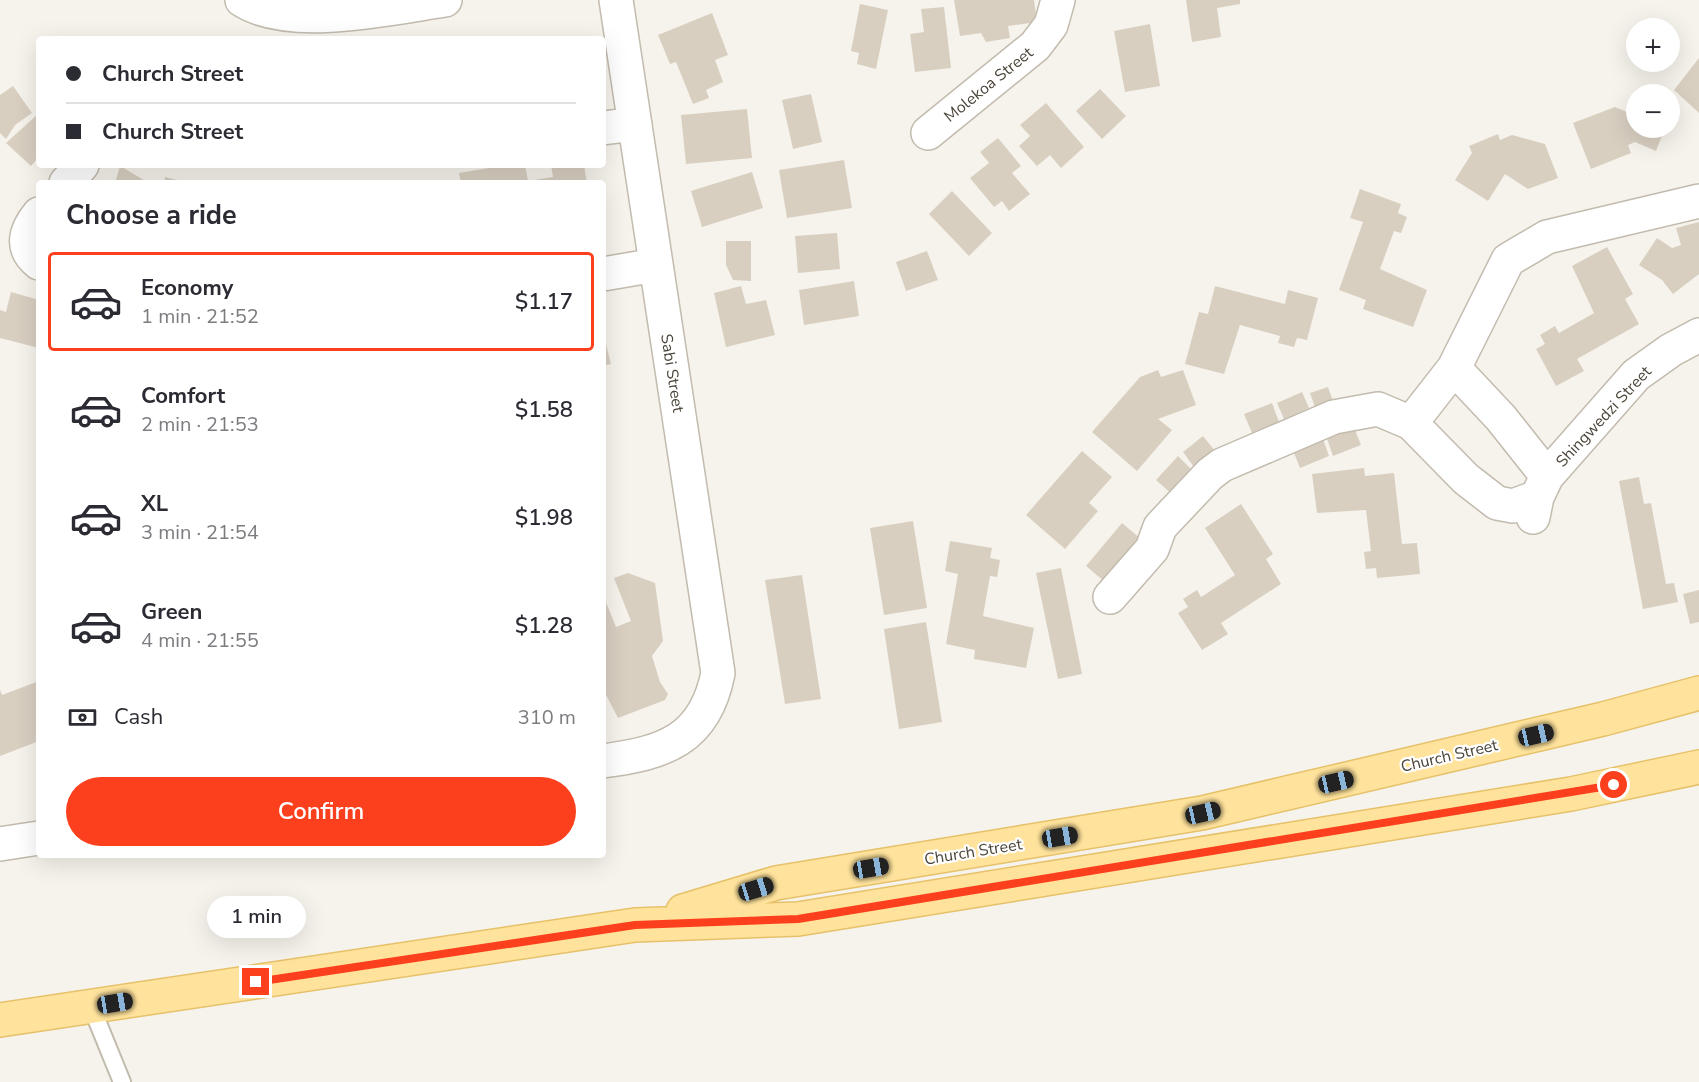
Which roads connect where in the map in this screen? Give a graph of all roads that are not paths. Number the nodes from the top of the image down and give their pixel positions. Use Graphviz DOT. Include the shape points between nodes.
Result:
graph roads {
  1 [pos="242,0"];
  2 [pos="445,0"];
  3 [pos="616,0"];
  4 [pos="1058,0"];
  5 [pos="635,124"];
  6 [pos="606,128"];
  7 [pos="928,133"];
  8 [pos="79,168"];
  9 [pos="69,180"];
  10 [pos="1699,201"];
  11 [pos="36,218"];
  12 [pos="36,261"];
  13 [pos="656,266"];
  14 [pos="606,274"];
  15 [pos="1699,335"];
  16 [pos="1454,368"];
  17 [pos="1411,423"];
  18 [pos="1539,497"];
  19 [pos="1110,597"];
  20 [pos="1699,693"];
  21 [pos="606,761"];
  22 [pos="1699,767"];
  23 [pos="36,838"];
  24 [pos="0,844"];
  25 [pos="635,925"];
  26 [pos="91,1006"];
  27 [pos="0,1020"];
  28 [pos="122,1082"];
  1 -- 2 [label="street" via="276,13 332,16"];
  3 -- 5 [label="street, Sabi Street"];
  4 -- 7 [label="street, Molekoa Street" via="1051,25 1035,46"];
  5 -- 6 [label="street"];
  5 -- 13 [label="street, Sabi Street"];
  8 -- 9 [label="street"];
  10 -- 16 [label="street" via="1547,237 1508,260"];
  11 -- 12 [label="street" via="25,239"];
  13 -- 14 [label="street"];
  13 -- 21 [label="street, Sabi Street" via="718,673 713,698 703,717 683,736 662,750"];
  15 -- 18 [label="street, Shingwedzi Street" via="1636,375"];
  16 -- 17 [label="street"];
  16 -- 18 [label="street" via="1501,418"];
  17 -- 18 [label="street" via="1466,479 1497,503 1513,506"];
  17 -- 19 [label="street" via="1378,409 1334,417 1222,465 1160,527 1152,549"];
  20 -- 25 [label="main road, Church Street" via="1203,813 776,883"];
  22 -- 25 [label="main road, Church Street" via="1571,794 798,919"];
  23 -- 24 [label="street"];
  25 -- 26 [label="main road, Church Street"];
  26 -- 27 [label="main road, Church Street"];
  26 -- 28 [label="lane"];
}
